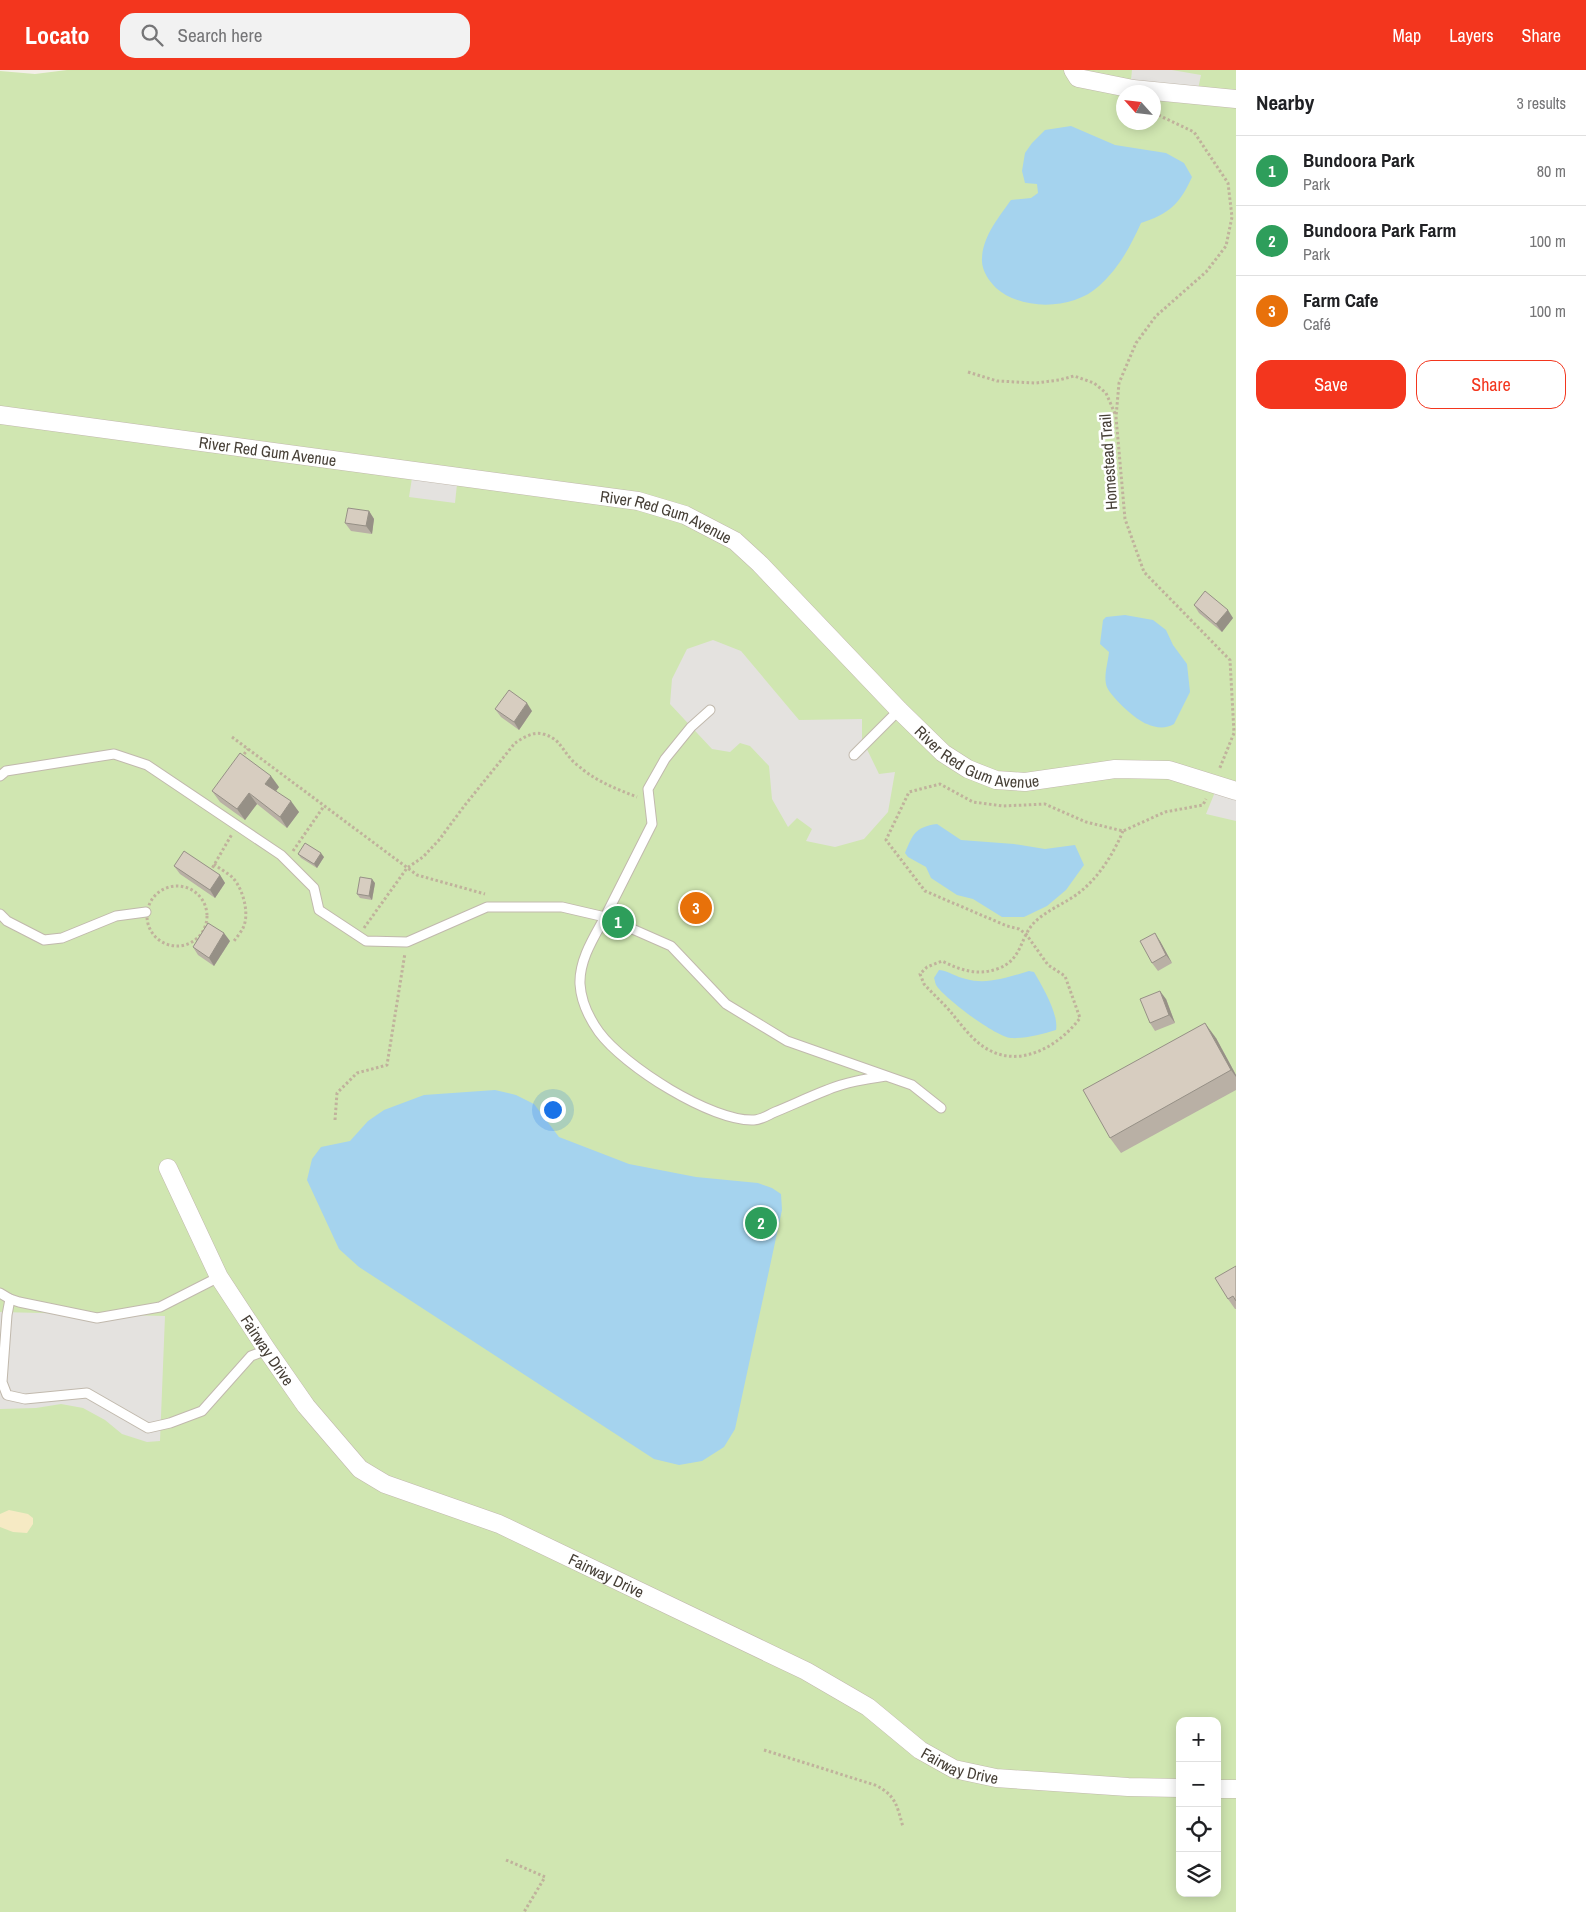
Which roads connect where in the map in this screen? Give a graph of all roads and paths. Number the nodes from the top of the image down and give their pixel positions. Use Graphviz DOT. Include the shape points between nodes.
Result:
graph roads {
  1 [pos="1073,70"];
  2 [pos="1236,99"];
  3 [pos="1161,116"];
  4 [pos="1232,217"];
  5 [pos="1236,222"];
  6 [pos="968,372"];
  7 [pos="0,415"];
  8 [pos="1116,417"];
  9 [pos="710,710"];
  10 [pos="899,710"];
  11 [pos="232,737"];
  12 [pos="248,749"];
  13 [pos="854,755"];
  14 [pos="236,765"];
  15 [pos="0,776"];
  16 [pos="1214,783"];
  17 [pos="1236,791"];
  18 [pos="649,802"];
  19 [pos="324,806"];
  20 [pos="237,825"];
  21 [pos="1123,831"];
  22 [pos="287,860"];
  23 [pos="214,864"];
  24 [pos="407,868"];
  25 [pos="205,879"];
  26 [pos="201,886"];
  27 [pos="196,894"];
  28 [pos="501,907"];
  29 [pos="146,912"];
  30 [pos="0,914"];
  31 [pos="605,917"];
  32 [pos="1026,934"];
  33 [pos="358,936"];
  34 [pos="234,941"];
  35 [pos="406,942"];
  36 [pos="886,1076"];
  37 [pos="941,1108"];
  38 [pos="335,1120"];
  39 [pos="168,1168"];
  40 [pos="219,1277"];
  41 [pos="0,1293"];
  42 [pos="10,1299"];
  43 [pos="267,1350"];
  44 [pos="764,1750"];
  45 [pos="1176,1788"];
  46 [pos="1221,1789"];
  47 [pos="1236,1789"];
  48 [pos="903,1827"];
  49 [pos="506,1860"];
  50 [pos="524,1912"];
  1 -- 2 [label="street" via="1078,78 1133,89"];
  3 -- 4 [label="path, Homestead Trail" via="1194,132 1228,183"];
  4 -- 5 [label="path"];
  4 -- 8 [label="path, Homestead Trail" via="1226,246 1206,272 1156,316 1136,343 1119,384"];
  6 -- 8 [label="path" via="998,381 1036,383 1074,376 1094,383 1106,394"];
  7 -- 10 [label="street, River Red Gum Avenue" via="638,501 684,515 735,542 760,564"];
  8 -- 16 [label="path, Homestead Trail" via="1124,519 1144,572 1230,660 1234,733"];
  9 -- 18 [label="lane" via="665,759 648,789"];
  10 -- 13 [label="lane"];
  10 -- 16 [label="street, River Red Gum Avenue" via="943,753 968,769 996,780 1025,782 1115,769 1170,770"];
  11 -- 12 [label="path"];
  12 -- 14 [label="path"];
  12 -- 19 [label="path"];
  15 -- 20 [label="lane" via="6,771 114,754 147,765"];
  16 -- 17 [label="street, River Red Gum Avenue"];
  16 -- 21 [label="path, Homestead Trail" via="1203,805 1165,812"];
  18 -- 24 [label="path" via="600,783 571,760 560,743 544,734 534,733 515,743 439,840 423,858"];
  18 -- 31 [label="lane" via="652,824"];
  19 -- 22 [label="path"];
  19 -- 24 [label="path"];
  20 -- 22 [label="lane"];
  20 -- 23 [label="path"];
  21 -- 32 [label="path" via="1117,846 1094,879 1078,894 1036,920"];
  21 -- 32 [label="path" via="1086,822 1045,804 1004,806 973,802 940,784 908,792 886,840 925,891"];
  22 -- 33 [label="lane" via="314,888 319,910"];
  23 -- 25 [label="path"];
  23 -- 34 [label="path" via="232,876 245,906 243,927"];
  24 -- 28 [label="path" via="417,875 485,894"];
  24 -- 33 [label="path"];
  26 -- 27 [label="path"];
  27 -- 29 [label="path" via="181,886 169,886 154,896"];
  27 -- 29 [label="path" via="206,908 207,920 199,936 184,946 161,943 152,935"];
  28 -- 31 [label="lane" via="562,907"];
  28 -- 35 [label="lane" via="487,907"];
  29 -- 30 [label="lane" via="116,916 62,938 44,940"];
  31 -- 36 [label="lane" via="671,946 726,1004 787,1041"];
  31 -- 36 [label="lane" via="581,968 580,985 585,1008 600,1033 634,1066 693,1103 737,1120 756,1120 828,1089"];
  32 -- 32 [label="path" via="1014,959 998,969 978,973 959,970 942,961 926,967 920,974 924,984 975,1040 990,1051 1015,1057 1040,1052 1070,1032 1080,1018 1064,976 1048,965"];
  33 -- 35 [label="lane" via="366,942"];
  35 -- 38 [label="path" via="387,1065 357,1073 337,1093"];
  36 -- 37 [label="lane" via="912,1085"];
  39 -- 40 [label="street, Fairway Drive"];
  40 -- 42 [label="lane" via="160,1307 97,1318"];
  40 -- 43 [label="street, Fairway Drive"];
  41 -- 42 [label="lane"];
  42 -- 43 [label="lane" via="2,1382 7,1395 25,1399 87,1393 148,1428 202,1411 251,1356"];
  43 -- 45 [label="street, Fairway Drive" via="306,1406 360,1469 385,1484 499,1524 806,1671 868,1707 920,1750 954,1769 996,1778"];
  44 -- 48 [label="path" via="884,1789 892,1796"];
  46 -- 47 [label="street"];
  49 -- 50 [label="path" via="545,1878"];
}
